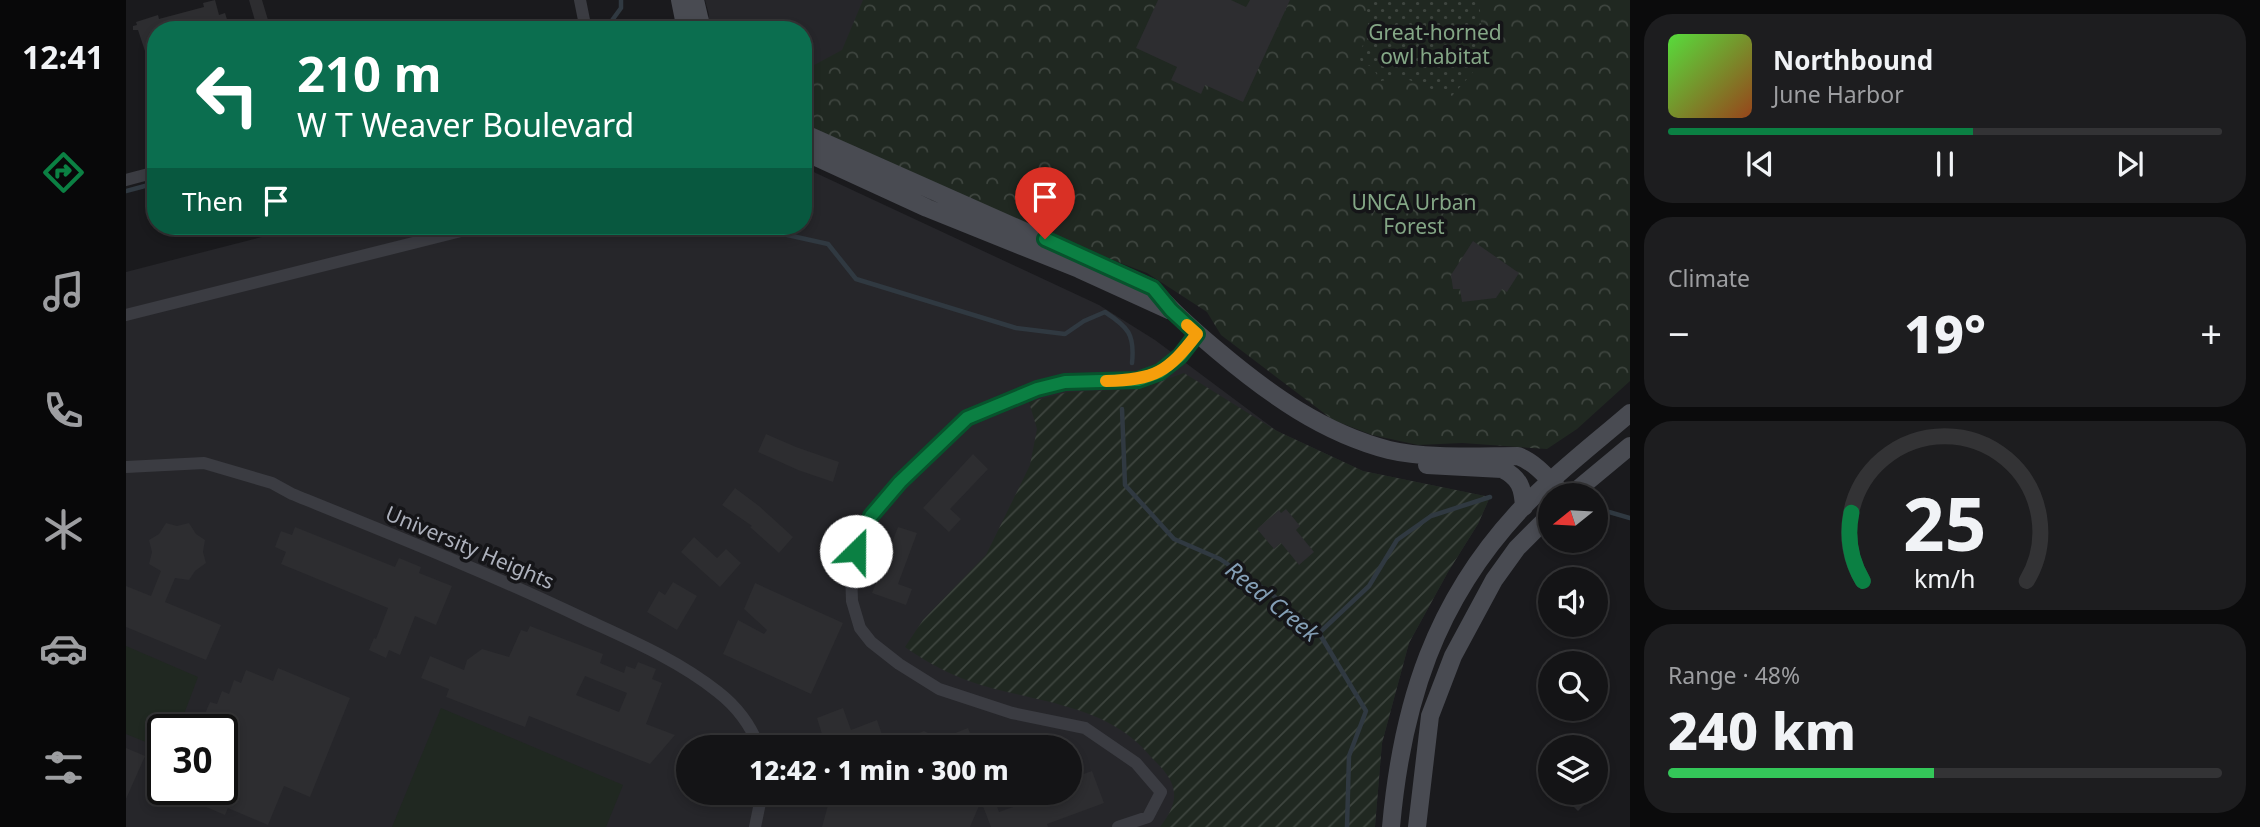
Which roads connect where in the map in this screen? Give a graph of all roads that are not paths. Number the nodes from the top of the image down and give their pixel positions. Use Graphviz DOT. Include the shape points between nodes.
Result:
graph roads {
  1 [pos="580,0"];
  2 [pos="680,0"];
  3 [pos="695,0"];
  4 [pos="584,21"];
  5 [pos="684,21"];
  6 [pos="700,21"];
  7 [pos="812,137"];
  8 [pos="812,155"];
  9 [pos="147,174"];
  10 [pos="126,180"];
  11 [pos="445,235"];
  12 [pos="1171,310"];
  13 [pos="126,315"];
  14 [pos="1197,334"];
  15 [pos="1630,413"];
  16 [pos="1630,446"];
  17 [pos="1391,451"];
  18 [pos="126,467"];
  19 [pos="1551,481"];
  20 [pos="1585,483"];
  21 [pos="1524,507"];
  22 [pos="1538,526"];
  23 [pos="754,735"];
  24 [pos="760,805"];
  25 [pos="755,827"];
  26 [pos="1118,827"];
  27 [pos="1391,827"];
  28 [pos="1417,827"];
  1 -- 4 [label="street"];
  2 -- 5 [label="main road"];
  3 -- 6 [label="main road"];
  7 -- 12 [label="main road" via="1132,277 1153,288"];
  8 -- 12 [label="main road"];
  9 -- 10 [label="street"];
  11 -- 13 [label="street"];
  12 -- 14 [label="main road"];
  14 -- 17 [label="main road" via="1292,408 1343,435"];
  14 -- 26 [label="street" via="1160,372 1138,380 1065,382 967,418 871,516 851,571 852,601 860,628 899,664 939,689 1012,713 1085,729 1136,762 1161,792 1148,817"];
  15 -- 19 [label="main road"];
  16 -- 20 [label="main road"];
  17 -- 19 [label="main road" via="1518,456"];
  17 -- 21 [label="main road" via="1425,465 1502,469 1521,484"];
  18 -- 23 [label="street, University Heights" via="204,464 272,483 521,588 675,662 720,692"];
  19 -- 21 [label="main road"];
  21 -- 27 [label="main road" via="1470,576 1423,666 1400,751"];
  22 -- 28 [label="main road" via="1494,580 1452,656 1430,716"];
  24 -- 25 [label="street"];
}
